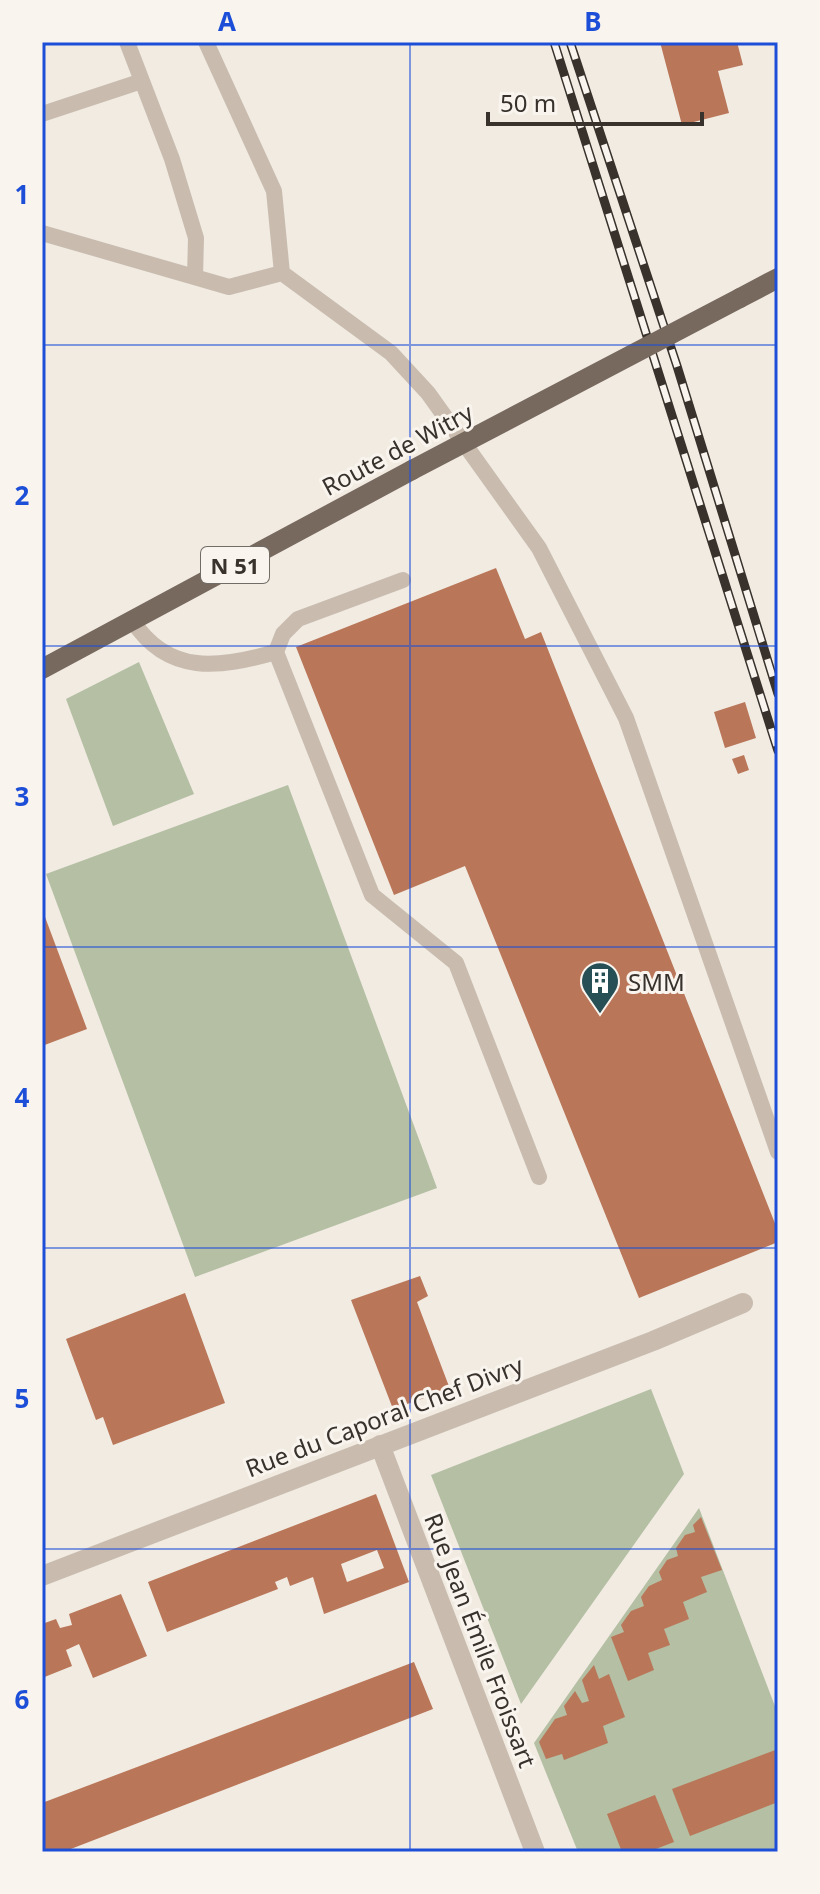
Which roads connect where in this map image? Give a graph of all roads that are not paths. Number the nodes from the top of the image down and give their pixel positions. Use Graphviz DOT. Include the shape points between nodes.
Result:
graph roads {
  1 [pos="127,42"];
  2 [pos="206,42"];
  3 [pos="142,81"];
  4 [pos="42,114"];
  5 [pos="42,233"];
  6 [pos="282,273"];
  7 [pos="195,277"];
  8 [pos="778,278"];
  9 [pos="403,580"];
  10 [pos="132,620"];
  11 [pos="276,652"];
  12 [pos="47,663"];
  13 [pos="778,1152"];
  14 [pos="539,1177"];
  15 [pos="743,1303"];
  16 [pos="380,1445"];
  17 [pos="42,1576"];
  18 [pos="535,1852"];
  1 -- 3 [label="lane"];
  2 -- 6 [label="lane" via="274,191"];
  3 -- 4 [label="lane"];
  3 -- 7 [label="lane" via="196,238"];
  5 -- 7 [label="lane"];
  6 -- 7 [label="lane" via="229,287"];
  6 -- 13 [label="lane" via="391,353 428,393 539,548 626,718"];
  8 -- 10 [label="main road, Route de Witry / N 51, bridge"];
  9 -- 11 [label="lane" via="298,619 283,634"];
  10 -- 11 [label="lane" via="146,641 199,665 219,666"];
  10 -- 12 [label="main road, Route de Witry / N 51"];
  11 -- 14 [label="lane" via="372,895 456,963"];
  15 -- 16 [label="street, Rue du Caporal Chef Divry"];
  16 -- 17 [label="street, Rue du Caporal Chef Divry"];
  16 -- 18 [label="street, Rue Jean Émile Froissart"];
}
